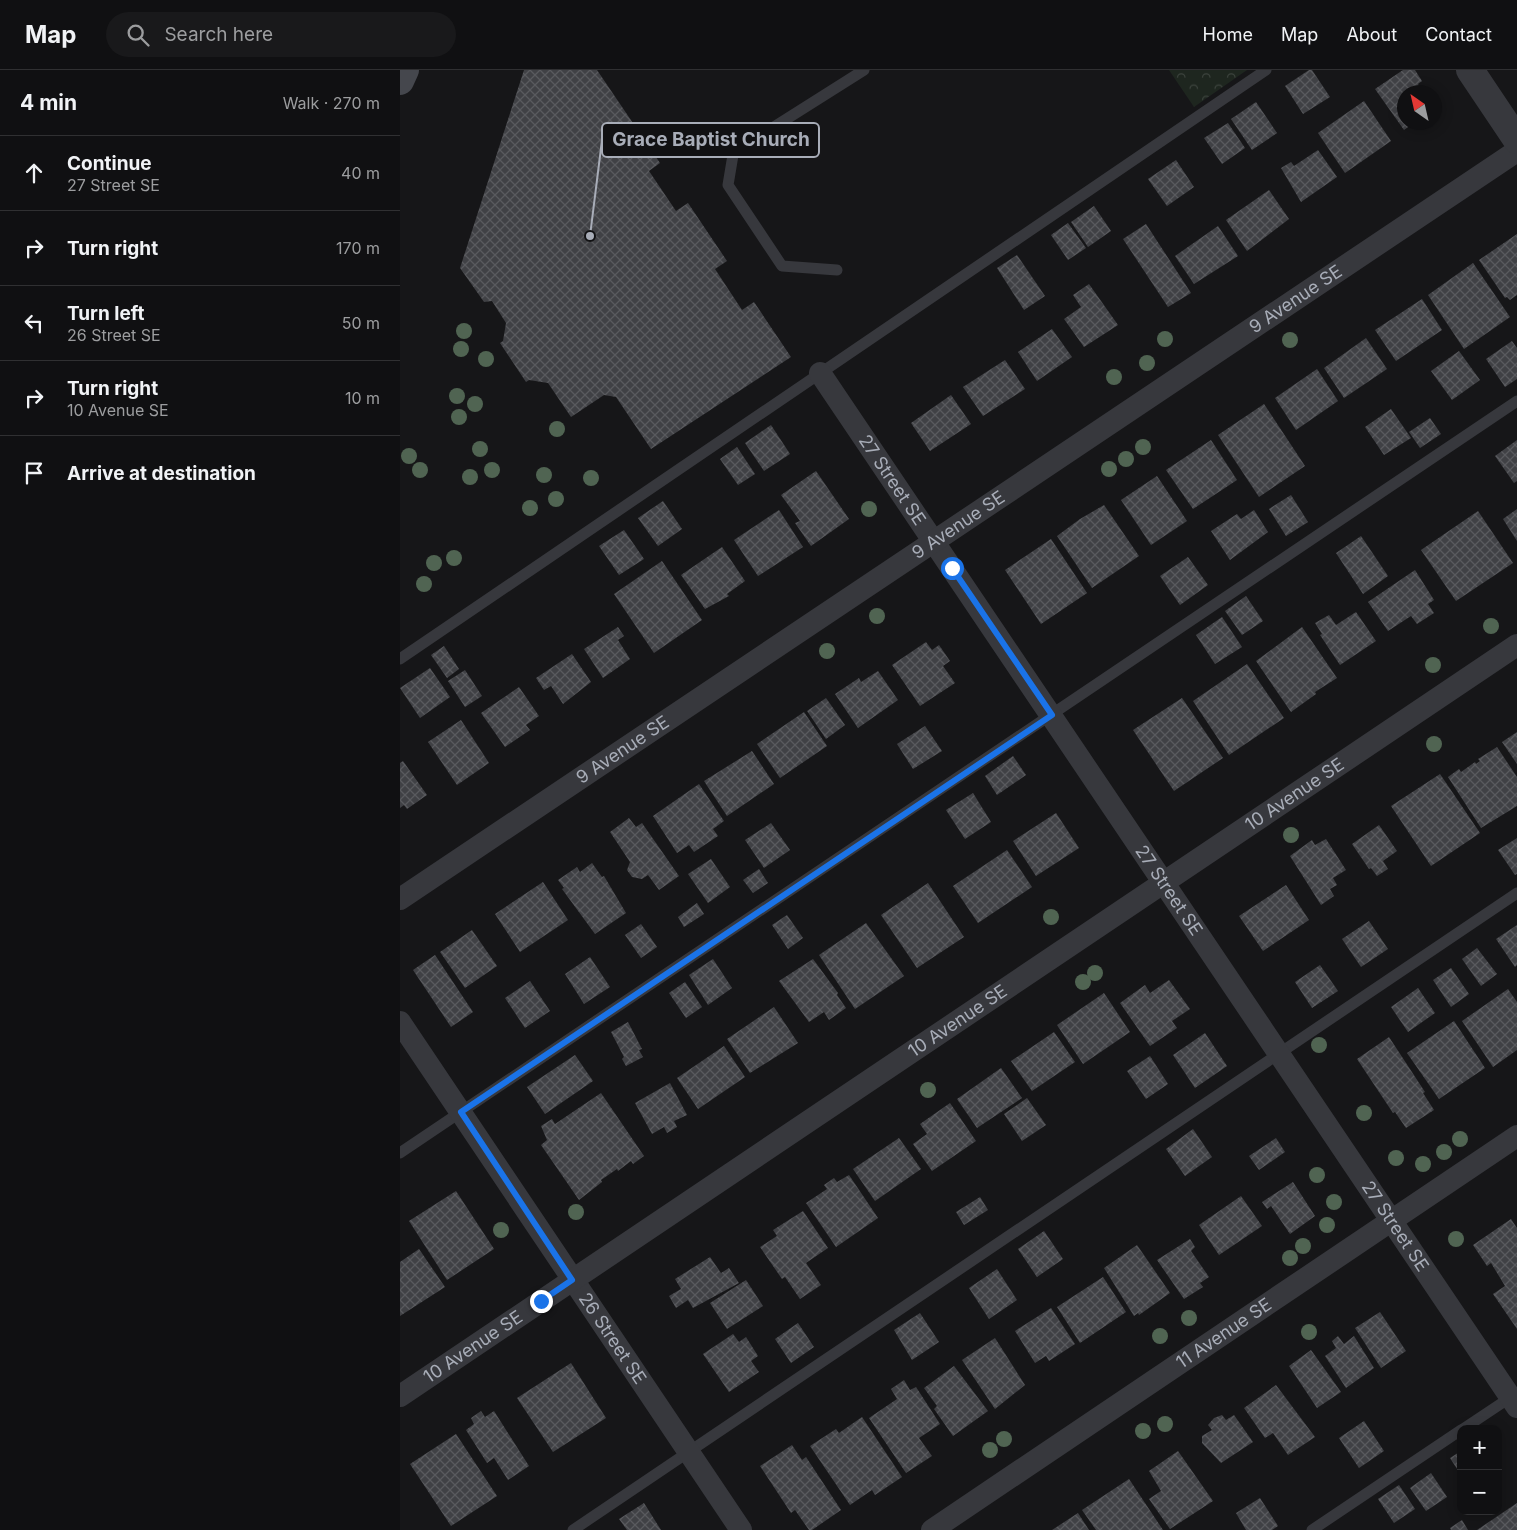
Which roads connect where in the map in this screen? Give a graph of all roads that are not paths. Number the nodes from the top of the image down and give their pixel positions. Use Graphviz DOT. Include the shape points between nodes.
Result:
graph roads {
  1 [pos="405,70"];
  2 [pos="864,70"];
  3 [pos="1266,70"];
  4 [pos="1470,70"];
  5 [pos="400,81"];
  6 [pos="1517,140"];
  7 [pos="1517,151"];
  8 [pos="837,270"];
  9 [pos="820,373"];
  10 [pos="1517,401"];
  11 [pos="933,541"];
  12 [pos="1517,645"];
  13 [pos="400,659"];
  14 [pos="1052,715"];
  15 [pos="1164,884"];
  16 [pos="1517,893"];
  17 [pos="400,899"];
  18 [pos="400,1022"];
  19 [pos="1280,1052"];
  20 [pos="461,1112"];
  21 [pos="1517,1136"];
  22 [pos="400,1154"];
  23 [pos="1391,1220"];
  24 [pos="572,1280"];
  25 [pos="400,1396"];
  26 [pos="1515,1399"];
  27 [pos="1471,1425"];
  28 [pos="1457,1433"];
  29 [pos="688,1452"];
  30 [pos="572,1530"];
  31 [pos="741,1530"];
  32 [pos="932,1530"];
  33 [pos="1312,1530"];
  1 -- 5 [label="main road"];
  2 -- 8 [label="lane" via="733,156 728,185 782,266"];
  3 -- 9 [label="lane"];
  4 -- 6 [label="street"];
  7 -- 11 [label="street, 9 Avenue SE"];
  9 -- 11 [label="street, 27 Street SE"];
  9 -- 13 [label="lane"];
  10 -- 14 [label="lane"];
  11 -- 14 [label="street, 27 Street SE"];
  11 -- 17 [label="street, 9 Avenue SE"];
  12 -- 15 [label="street, 10 Avenue SE"];
  14 -- 15 [label="street, 27 Street SE"];
  14 -- 20 [label="lane"];
  15 -- 19 [label="street, 27 Street SE"];
  15 -- 24 [label="street, 10 Avenue SE"];
  16 -- 19 [label="lane"];
  18 -- 20 [label="street, 26 Street SE"];
  19 -- 23 [label="street, 27 Street SE"];
  19 -- 29 [label="lane"];
  20 -- 22 [label="lane"];
  20 -- 24 [label="street, 26 Street SE"];
  21 -- 23 [label="street, 11 Avenue SE"];
  23 -- 26 [label="street, 27 Street SE"];
  23 -- 32 [label="street, 11 Avenue SE"];
  24 -- 25 [label="street, 10 Avenue SE"];
  24 -- 29 [label="street, 26 Street SE"];
  26 -- 27 [label="lane"];
  28 -- 33 [label="lane"];
  29 -- 30 [label="lane"];
  29 -- 31 [label="street, 26 Street SE"];
}
